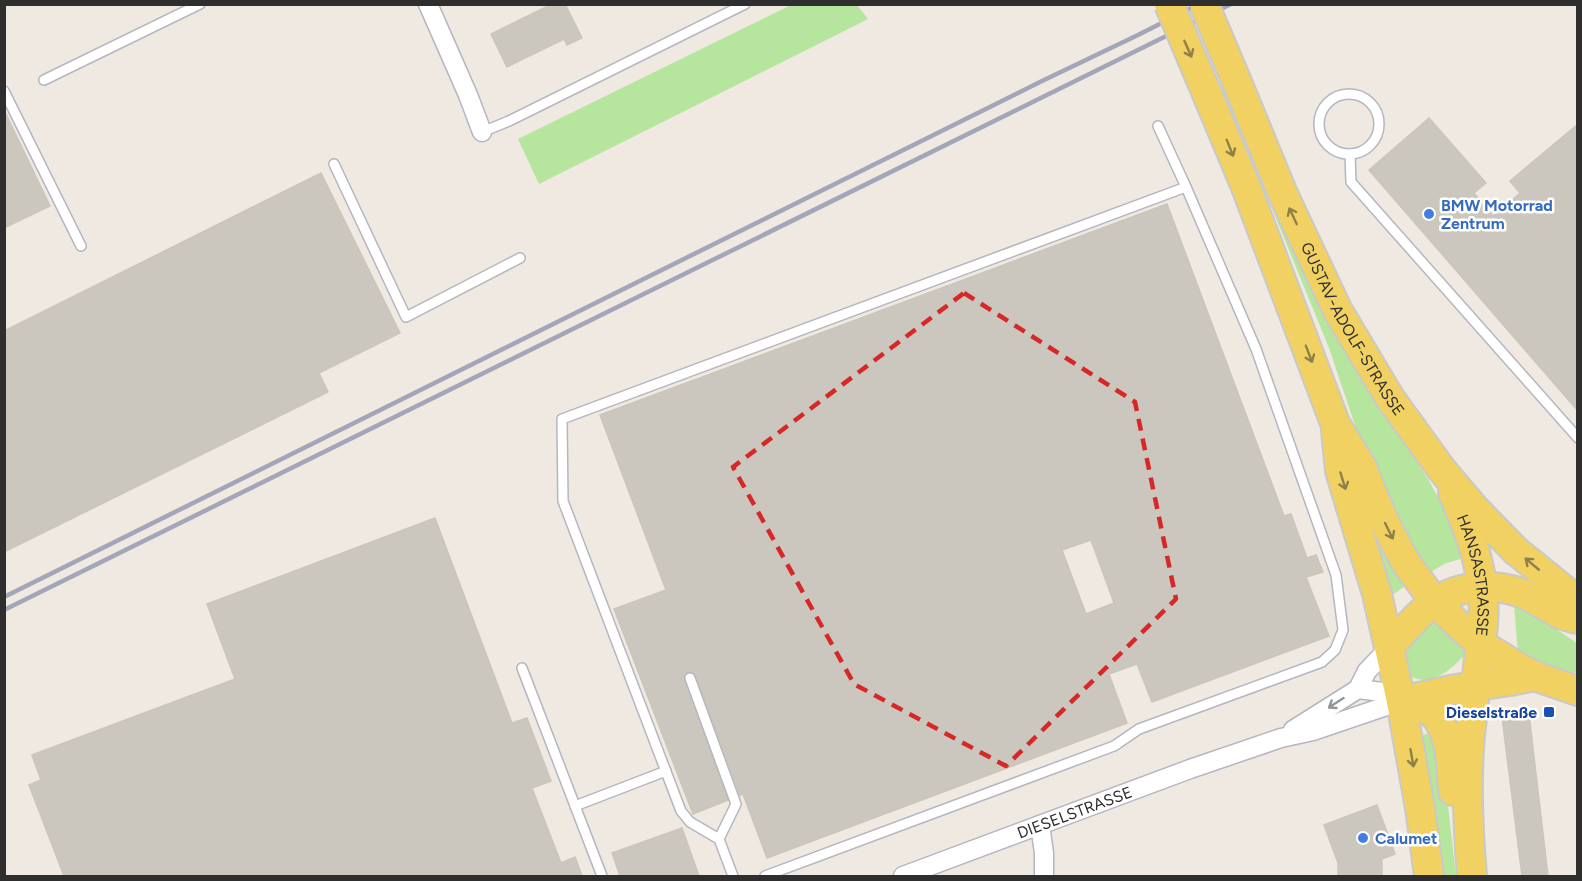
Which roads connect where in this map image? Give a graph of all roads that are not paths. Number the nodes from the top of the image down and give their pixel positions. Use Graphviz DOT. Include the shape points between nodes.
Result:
graph roads {
  1 [pos="200,4"];
  2 [pos="428,4"];
  3 [pos="745,4"];
  4 [pos="1168,4"];
  5 [pos="1204,4"];
  6 [pos="44,80"];
  7 [pos="4,91"];
  8 [pos="1158,126"];
  9 [pos="482,132"];
  10 [pos="1350,154"];
  11 [pos="333,164"];
  12 [pos="1186,187"];
  13 [pos="81,246"];
  14 [pos="520,258"];
  15 [pos="1335,423"];
  16 [pos="1578,438"];
  17 [pos="1442,470"];
  18 [pos="1482,587"];
  19 [pos="1578,601"];
  20 [pos="1435,602"];
  21 [pos="1578,619"];
  22 [pos="1481,644"];
  23 [pos="1390,647"];
  24 [pos="522,668"];
  25 [pos="1536,676"];
  26 [pos="690,678"];
  27 [pos="1476,685"];
  28 [pos="1358,689"];
  29 [pos="1578,692"];
  30 [pos="1401,701"];
  31 [pos="1281,738"];
  32 [pos="666,771"];
  33 [pos="575,806"];
  34 [pos="1040,825"];
  35 [pos="719,839"];
  36 [pos="1469,847"];
  37 [pos="792,867"];
  38 [pos="602,876"];
  39 [pos="733,876"];
  40 [pos="765,876"];
  41 [pos="795,876"];
  42 [pos="903,876"];
  43 [pos="1044,876"];
  44 [pos="1429,876"];
  45 [pos="1472,876"];
  1 -- 6 [label="lane"];
  2 -- 9 [label="street"];
  3 -- 9 [label="lane"];
  4 -- 15 [label="main road, one-way, bridge" via="1250,198"];
  17 -- 5 [label="main road, GUSTAV-ADOLF-STRASSE, one-way, bridge" via="1390,398 1338,311 1283,194"];
  7 -- 13 [label="lane"];
  8 -- 12 [label="lane"];
  10 -- 10 [label="lane" via="1340,153 1324,141 1319,122 1327,104 1345,94 1364,98 1378,122 1374,140"];
  10 -- 16 [label="lane" via="1351,182"];
  11 -- 14 [label="lane" via="406,317"];
  12 -- 32 [label="lane" via="562,419 563,501"];
  12 -- 37 [label="lane" via="1256,349 1336,576 1343,630 1335,650 1322,662 1139,729 1114,746"];
  15 -- 20 [label="main road, one-way" via="1362,467 1396,545"];
  15 -- 23 [label="main road, one-way" via="1340,471"];
  17 -- 18 [label="main road, HANSASTRASSE" via="1469,532"];
  19 -- 17 [label="main road, GUSTAV-ADOLF-STRASSE, one-way" via="1516,551"];
  18 -- 20 [label="main road"];
  18 -- 21 [label="main road" via="1523,594 1558,614"];
  18 -- 22 [label="main road, HANSASTRASSE"];
  20 -- 22 [label="main road"];
  20 -- 23 [label="main road"];
  22 -- 25 [label="main road"];
  22 -- 27 [label="main road, HANSASTRASSE"];
  23 -- 28 [label="street, DIESELSTRASSE" via="1367,672"];
  23 -- 30 [label="main road"];
  24 -- 33 [label="lane"];
  25 -- 27 [label="main road"];
  25 -- 29 [label="main road"];
  26 -- 35 [label="lane" via="736,804"];
  27 -- 30 [label="main road"];
  27 -- 36 [label="main road, HANSASTRASSE" via="1468,762"];
  28 -- 30 [label="street" via="1382,692"];
  28 -- 31 [label="street, DIESELSTRASSE, one-way"];
  30 -- 31 [label="street, DIESELSTRASSE"];
  30 -- 36 [label="main road, HANSASTRASSE" via="1434,714 1443,730 1454,798"];
  30 -- 44 [label="main road, one-way"];
  31 -- 34 [label="street, DIESELSTRASSE"];
  32 -- 33 [label="lane"];
  32 -- 35 [label="lane" via="681,811 690,822"];
  33 -- 38 [label="lane"];
  34 -- 42 [label="street, DIESELSTRASSE"];
  34 -- 43 [label="street"];
  35 -- 39 [label="lane"];
  36 -- 45 [label="main road, HANSASTRASSE"];
  37 -- 40 [label="lane"];
  37 -- 41 [label="lane"];
}
